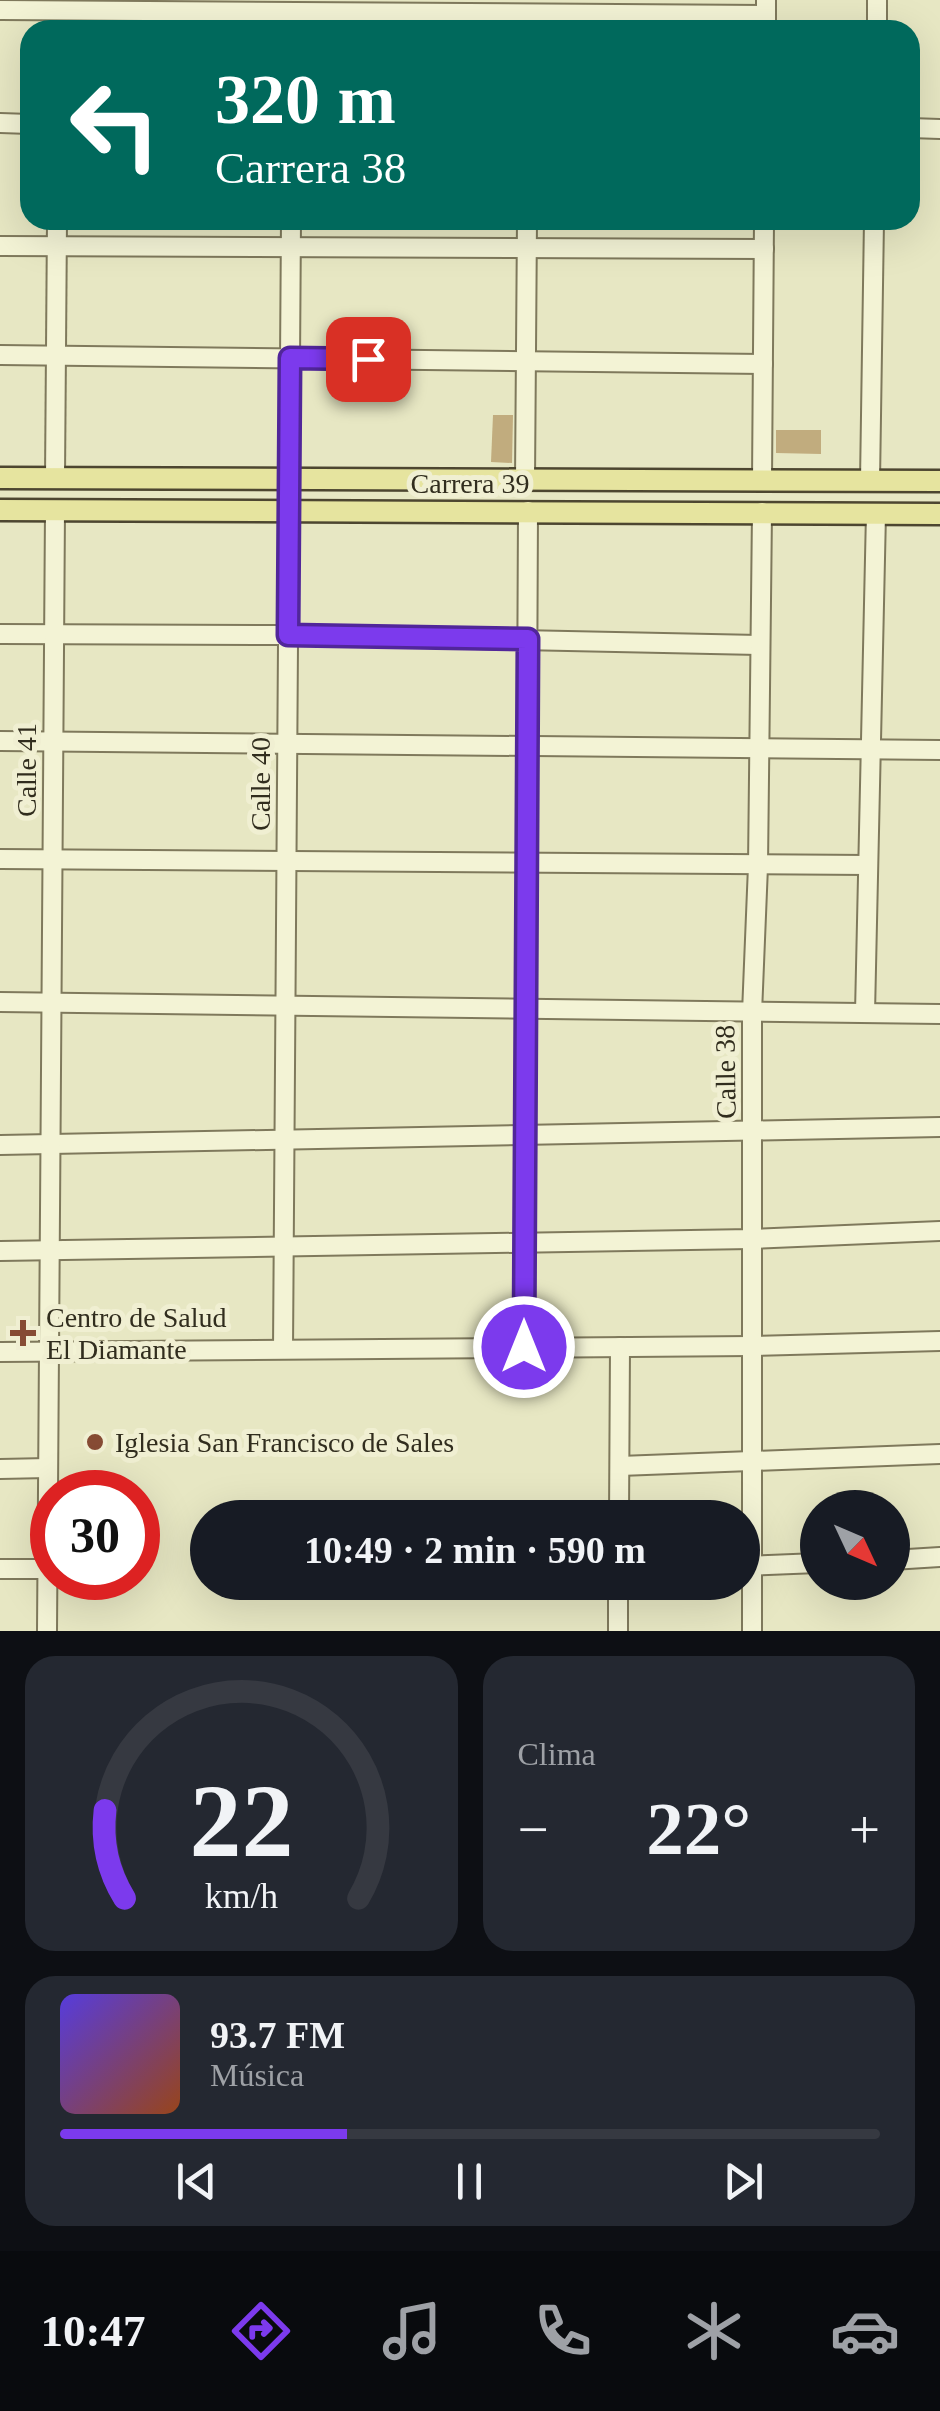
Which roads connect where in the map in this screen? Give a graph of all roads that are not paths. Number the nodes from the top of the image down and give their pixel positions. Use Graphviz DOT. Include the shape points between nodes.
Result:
graph roads {
  1 [pos="58,5"];
  2 [pos="0,10"];
  3 [pos="292,14"];
  4 [pos="766,15"];
  5 [pos="469,20"];
  6 [pos="596,20"];
  7 [pos="57,230"];
  8 [pos="291,230"];
  9 [pos="527,230"];
  10 [pos="764,230"];
  11 [pos="874,230"];
  12 [pos="0,246"];
  13 [pos="56,246"];
  14 [pos="291,247"];
  15 [pos="527,248"];
  16 [pos="764,250"];
  17 [pos="0,356"];
  18 [pos="56,356"];
  19 [pos="290,358"];
  20 [pos="526,361"];
  21 [pos="763,364"];
  22 [pos="0,478"];
  23 [pos="55,478"];
  24 [pos="289,478"];
  25 [pos="525,480"];
  26 [pos="762,480"];
  27 [pos="870,481"];
  28 [pos="940,481"];
  29 [pos="0,510"];
  30 [pos="55,510"];
  31 [pos="289,510"];
  32 [pos="528,511"];
  33 [pos="762,512"];
  34 [pos="876,513"];
  35 [pos="940,514"];
  36 [pos="0,634"];
  37 [pos="54,634"];
  38 [pos="288,635"];
  39 [pos="528,639"];
  40 [pos="759,644"];
  41 [pos="0,742"];
  42 [pos="288,742"];
  43 [pos="53,743"];
  44 [pos="528,746"];
  45 [pos="759,748"];
  46 [pos="871,750"];
  47 [pos="940,750"];
  48 [pos="0,859"];
  49 [pos="52,860"];
  50 [pos="287,860"];
  51 [pos="527,862"];
  52 [pos="868,865"];
  53 [pos="758,866"];
  54 [pos="0,1002"];
  55 [pos="51,1003"];
  56 [pos="286,1005"];
  57 [pos="526,1008"];
  58 [pos="752,1013"];
  59 [pos="865,1013"];
  60 [pos="940,1014"];
  61 [pos="940,1128"];
  62 [pos="753,1133"];
  63 [pos="525,1136"];
  64 [pos="285,1140"];
  65 [pos="51,1144"];
  66 [pos="0,1145"];
  67 [pos="940,1231"];
  68 [pos="751,1239"];
  69 [pos="524,1242"];
  70 [pos="284,1246"];
  71 [pos="0,1251"];
  72 [pos="50,1251"];
  73 [pos="940,1341"];
  74 [pos="620,1346"];
  75 [pos="751,1346"];
  76 [pos="524,1347"];
  77 [pos="284,1349"];
  78 [pos="0,1352"];
  79 [pos="49,1352"];
  80 [pos="940,1454"];
  81 [pos="752,1462"];
  82 [pos="620,1466"];
  83 [pos="48,1468"];
  84 [pos="0,1469"];
  85 [pos="619,1500"];
  86 [pos="751,1500"];
  87 [pos="940,1558"];
  88 [pos="910,1559"];
  89 [pos="800,1564"];
  90 [pos="760,1565"];
  91 [pos="0,1569"];
  92 [pos="30,1569"];
  93 [pos="48,1600"];
  94 [pos="618,1600"];
  95 [pos="750,1600"];
  96 [pos="47,1631"];
  97 [pos="618,1631"];
  98 [pos="752,1631"];
  1 -- 2 [label="street"];
  1 -- 3 [label="street"];
  3 -- 5 [label="street"];
  4 -- 6 [label="street"];
  7 -- 13 [label="street"];
  8 -- 14 [label="street, Calle 40"];
  9 -- 15 [label="street"];
  10 -- 16 [label="street"];
  11 -- 27 [label="street"];
  12 -- 13 [label="street"];
  13 -- 14 [label="street"];
  13 -- 18 [label="street"];
  14 -- 15 [label="street"];
  14 -- 19 [label="street, Calle 40"];
  15 -- 16 [label="street"];
  15 -- 20 [label="street"];
  16 -- 21 [label="street"];
  17 -- 18 [label="street"];
  18 -- 19 [label="street"];
  18 -- 23 [label="street"];
  19 -- 20 [label="street"];
  19 -- 24 [label="street, Calle 40"];
  20 -- 21 [label="street"];
  20 -- 25 [label="street"];
  21 -- 26 [label="street"];
  22 -- 23 [label="main road, Carrera 39"];
  23 -- 24 [label="main road, Carrera 39"];
  24 -- 25 [label="main road, Carrera 39"];
  24 -- 31 [label="street, Calle 40"];
  25 -- 26 [label="main road, Carrera 39"];
  26 -- 27 [label="main road, Carrera 39"];
  27 -- 28 [label="main road, Carrera 39"];
  29 -- 30 [label="main road, Carrera 39"];
  30 -- 31 [label="main road, Carrera 39"];
  30 -- 37 [label="street, Calle 41"];
  31 -- 32 [label="main road, Carrera 39"];
  31 -- 38 [label="street, Calle 40"];
  32 -- 33 [label="main road, Carrera 39"];
  32 -- 39 [label="street"];
  33 -- 34 [label="main road, Carrera 39"];
  33 -- 40 [label="street, Calle 38"];
  34 -- 35 [label="main road, Carrera 39"];
  34 -- 46 [label="street"];
  36 -- 37 [label="street"];
  37 -- 38 [label="street"];
  37 -- 43 [label="street, Calle 41"];
  38 -- 39 [label="street"];
  38 -- 42 [label="street, Calle 40"];
  39 -- 40 [label="street"];
  39 -- 44 [label="street"];
  40 -- 45 [label="street, Calle 38"];
  41 -- 43 [label="street"];
  42 -- 43 [label="street"];
  42 -- 44 [label="street"];
  42 -- 50 [label="street, Calle 40"];
  43 -- 49 [label="street, Calle 41"];
  44 -- 45 [label="street"];
  44 -- 51 [label="street"];
  45 -- 46 [label="street"];
  45 -- 53 [label="street, Calle 38"];
  46 -- 47 [label="street"];
  46 -- 52 [label="street"];
  48 -- 49 [label="street"];
  49 -- 50 [label="street"];
  49 -- 55 [label="street, Calle 41"];
  50 -- 51 [label="street"];
  50 -- 56 [label="street, Calle 40"];
  51 -- 53 [label="street"];
  51 -- 57 [label="street"];
  52 -- 53 [label="street"];
  52 -- 59 [label="street"];
  53 -- 58 [label="street, Calle 38"];
  54 -- 55 [label="street"];
  55 -- 56 [label="street"];
  55 -- 65 [label="street, Calle 41"];
  56 -- 57 [label="street"];
  56 -- 64 [label="street, Calle 40"];
  57 -- 58 [label="street"];
  57 -- 63 [label="street"];
  58 -- 59 [label="street"];
  58 -- 62 [label="street, Calle 38"];
  59 -- 60 [label="street"];
  61 -- 62 [label="street"];
  62 -- 63 [label="street"];
  62 -- 68 [label="street, Calle 38"];
  63 -- 64 [label="street"];
  63 -- 69 [label="street"];
  64 -- 65 [label="street"];
  64 -- 70 [label="street, Calle 40"];
  65 -- 66 [label="street"];
  65 -- 72 [label="street, Calle 41"];
  67 -- 68 [label="street"];
  68 -- 69 [label="street"];
  68 -- 75 [label="street, Calle 38"];
  69 -- 70 [label="street"];
  69 -- 76 [label="street"];
  70 -- 72 [label="street"];
  70 -- 77 [label="street, Calle 40"];
  71 -- 72 [label="street"];
  72 -- 79 [label="street, Calle 41"];
  73 -- 75 [label="street"];
  74 -- 75 [label="street"];
  74 -- 76 [label="street"];
  74 -- 82 [label="street"];
  75 -- 81 [label="street, Calle 38"];
  76 -- 77 [label="street"];
  77 -- 79 [label="street"];
  78 -- 79 [label="street"];
  79 -- 83 [label="street, Calle 41"];
  80 -- 81 [label="street"];
  81 -- 82 [label="street"];
  81 -- 86 [label="street, Calle 38"];
  82 -- 85 [label="street"];
  83 -- 84 [label="street"];
  87 -- 88 [label="street"];
  89 -- 90 [label="street"];
  91 -- 92 [label="street"];
  93 -- 96 [label="street, Calle 41"];
  94 -- 97 [label="street"];
  95 -- 98 [label="street, Calle 38"];
}
